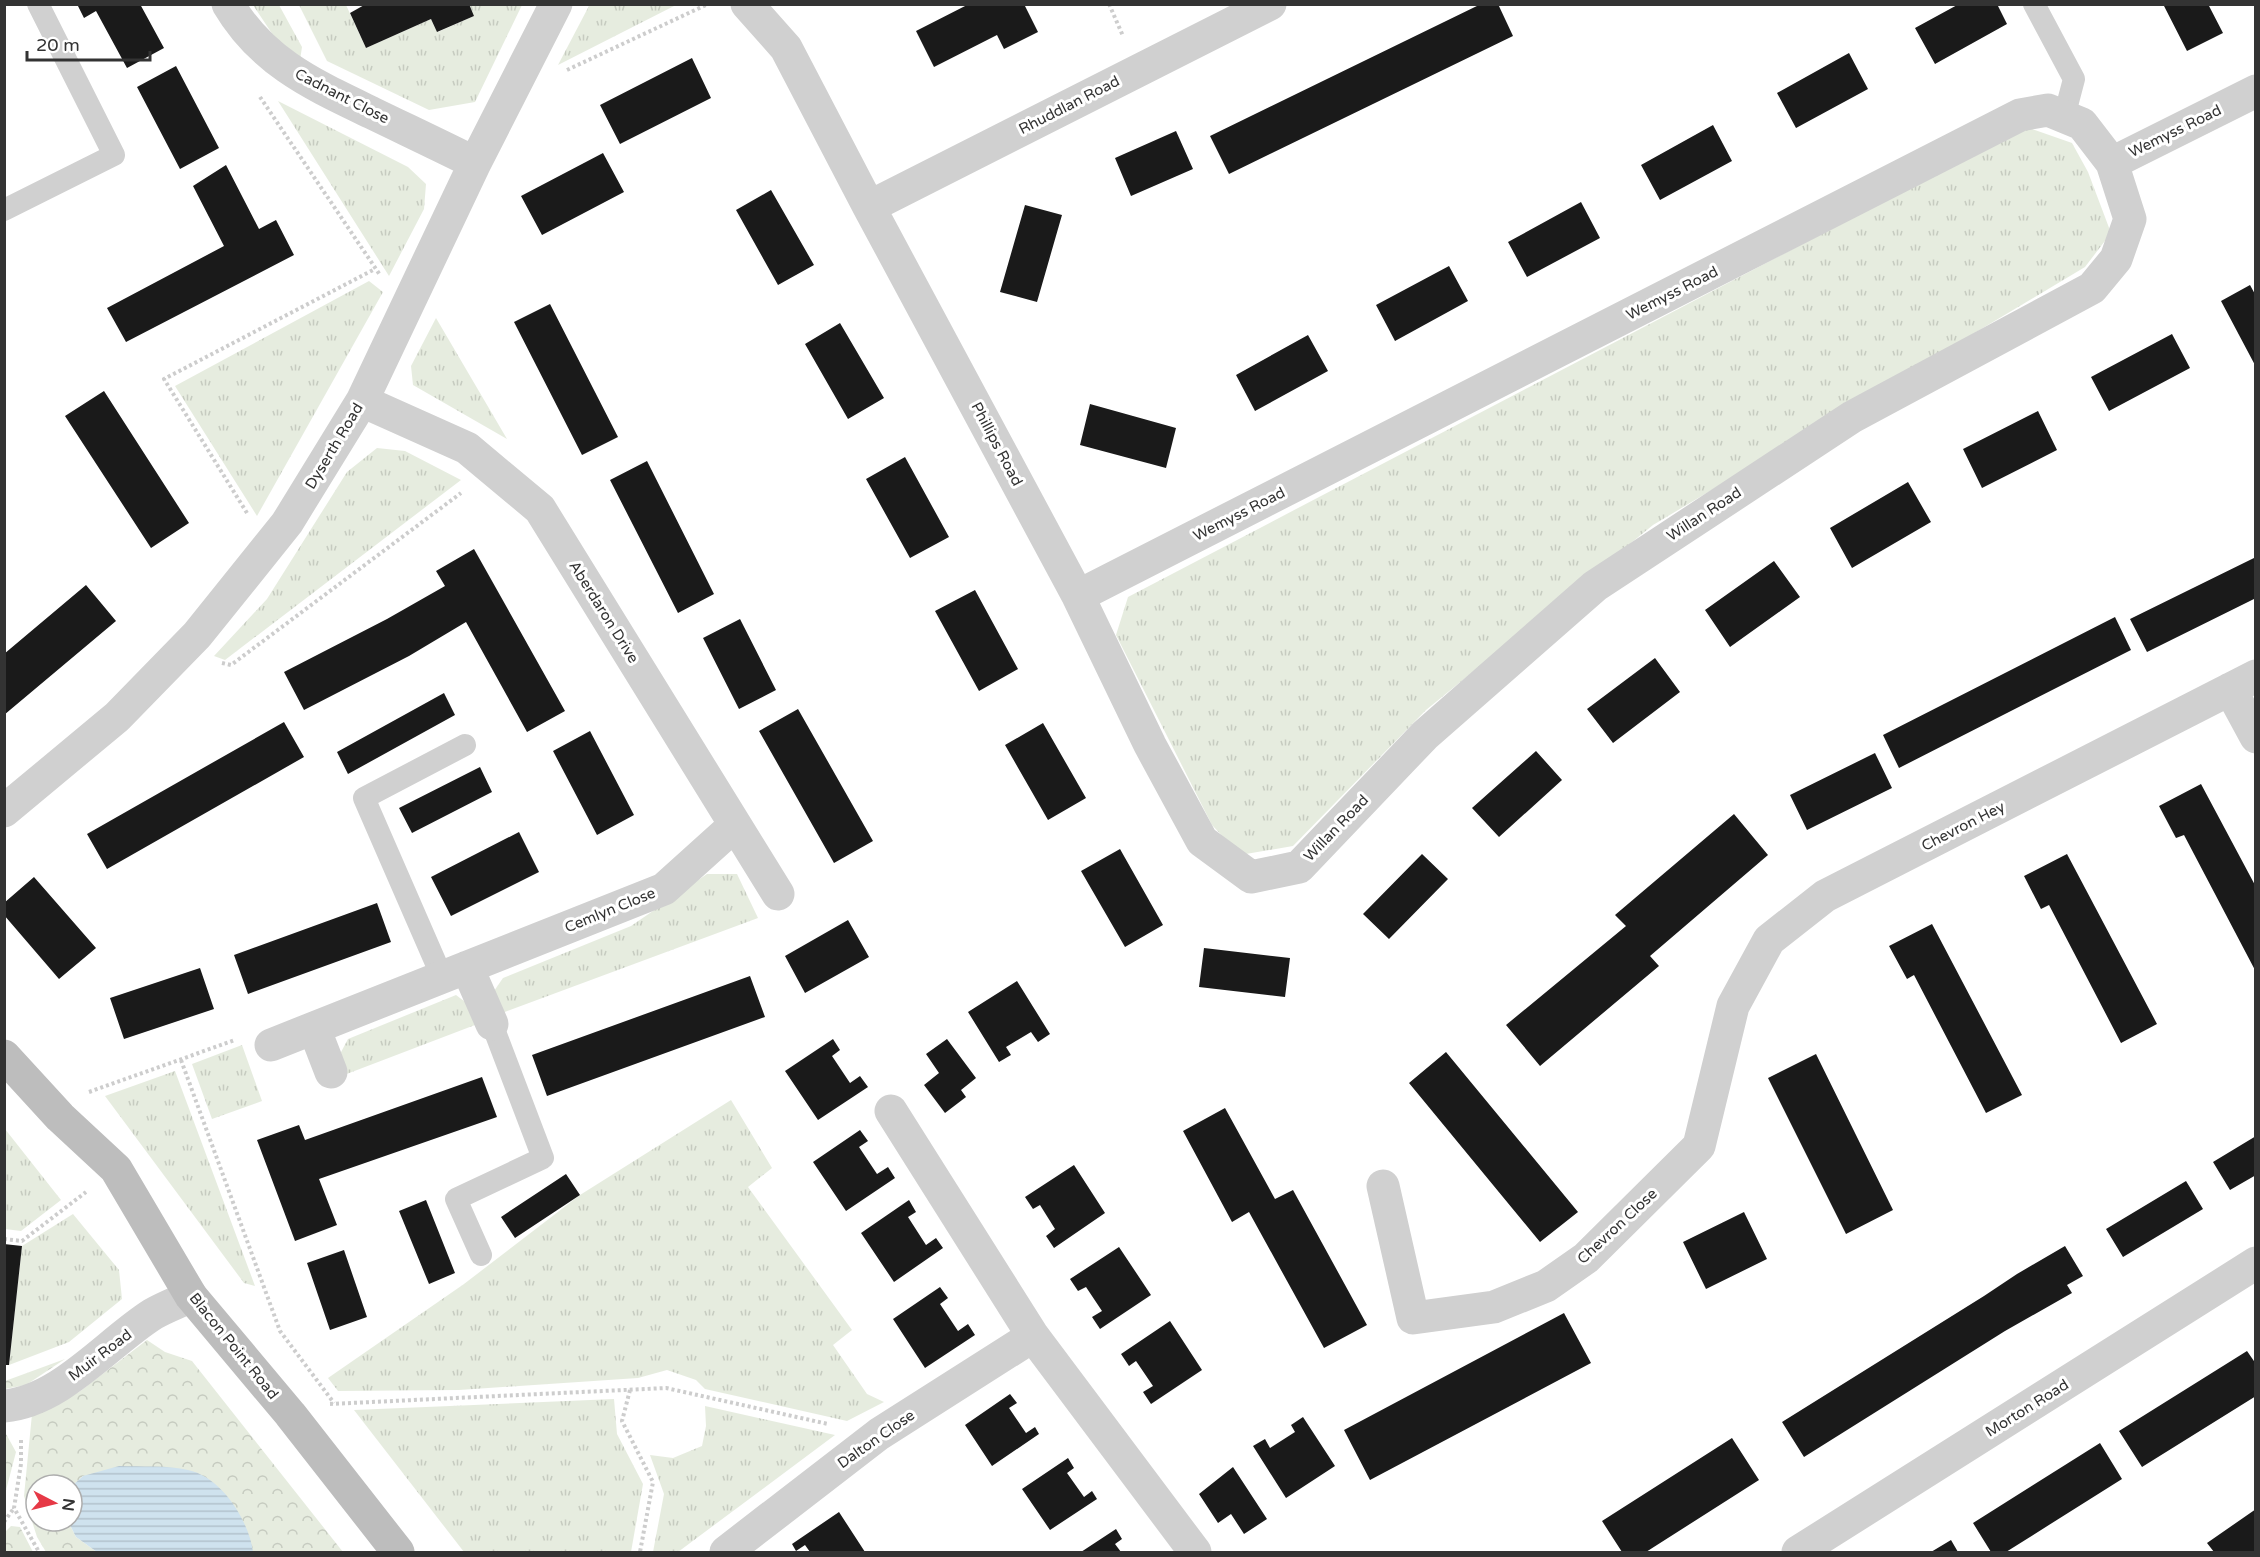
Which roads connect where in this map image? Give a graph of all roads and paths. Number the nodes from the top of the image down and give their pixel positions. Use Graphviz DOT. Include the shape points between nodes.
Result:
graph roads {
  1 [pos="38,4"];
  2 [pos="228,4"];
  3 [pos="556,4"];
  4 [pos="708,4"];
  5 [pos="747,4"];
  6 [pos="1270,4"];
  7 [pos="2034,4"];
  8 [pos="267,53"];
  9 [pos="561,72"];
  10 [pos="2256,91"];
  11 [pos="2064,117"];
  12 [pos="475,163"];
  13 [pos="2112,163"];
  14 [pos="869,207"];
  15 [pos="4,210"];
  16 [pos="375,269"];
  17 [pos="404,312"];
  18 [pos="362,401"];
  19 [pos="492,470"];
  20 [pos="267,547"];
  21 [pos="1078,596"];
  22 [pos="181,652"];
  23 [pos="2243,682"];
  24 [pos="2256,737"];
  25 [pos="465,745"];
  26 [pos="4,811"];
  27 [pos="735,825"];
  28 [pos="1251,877"];
  29 [pos="778,894"];
  30 [pos="455,972"];
  31 [pos="1733,1006"];
  32 [pos="492,1024"];
  33 [pos="315,1028"];
  34 [pos="272,1045"];
  35 [pos="4,1056"];
  36 [pos="181,1060"];
  37 [pos="331,1072"];
  38 [pos="49,1106"];
  39 [pos="891,1111"];
  40 [pos="116,1169"];
  41 [pos="1383,1186"];
  42 [pos="4,1239"];
  43 [pos="481,1255"];
  44 [pos="2256,1263"];
  45 [pos="191,1296"];
  46 [pos="1033,1336"];
  47 [pos="630,1390"];
  48 [pos="334,1403"];
  49 [pos="10,1405"];
  50 [pos="290,1414"];
  51 [pos="879,1434"];
  52 [pos="14,1508"];
  53 [pos="4,1522"];
  54 [pos="39,1552"];
  55 [pos="398,1552"];
  56 [pos="640,1552"];
  57 [pos="726,1552"];
  58 [pos="1195,1552"];
  59 [pos="1798,1552"];
  1 -- 15 [label="lane" via="114,155"];
  2 -- 8 [label="street, Cadnant Close"];
  3 -- 12 [label="street, Dyserth Road"];
  4 -- 9 [label="path"];
  5 -- 14 [label="street, Phillips Road" via="786,48"];
  6 -- 14 [label="street, Rhuddlan Road"];
  7 -- 11 [label="lane" via="2074,79"];
  8 -- 12 [label="street, Cadnant Close" via="305,81"];
  8 -- 16 [label="path" via="254,87"];
  10 -- 13 [label="street, Wemyss Road"];
  11 -- 13 [label="street, Wemyss Road" via="2082,124"];
  11 -- 21 [label="street, Wemyss Road" via="2048,110 2020,115"];
  12 -- 17 [label="street, Dyserth Road"];
  13 -- 28 [label="street, Willan Road" via="2130,219 2116,259 2092,288 1852,417 1595,586 1425,735 1299,867"];
  14 -- 21 [label="street, Phillips Road"];
  16 -- 17 [label="path"];
  16 -- 20 [label="path" via="164,379"];
  17 -- 18 [label="street, Dyserth Road"];
  18 -- 19 [label="street, Aberdaron Drive" via="467,448"];
  18 -- 20 [label="street, Dyserth Road" via="287,523"];
  19 -- 22 [label="path" via="231,664"];
  19 -- 27 [label="street, Aberdaron Drive" via="540,509"];
  20 -- 22 [label="street, Dyserth Road"];
  21 -- 28 [label="street, Phillips Road" via="1150,745 1202,841"];
  22 -- 26 [label="street, Dyserth Road" via="117,717"];
  23 -- 24 [label="street, Chevron Hey"];
  23 -- 31 [label="street, Chevron Hey" via="1825,896 1769,940"];
  25 -- 30 [label="lane" via="364,798"];
  27 -- 29 [label="street, Aberdaron Drive"];
  27 -- 30 [label="street, Cemlyn Close" via="664,889"];
  30 -- 32 [label="street"];
  30 -- 33 [label="street, Cemlyn Close"];
  31 -- 41 [label="street, Chevron Close" via="1699,1146 1586,1258 1546,1286 1494,1307 1413,1318"];
  32 -- 43 [label="lane" via="543,1158 456,1199"];
  33 -- 34 [label="street, Cemlyn Close"];
  33 -- 37 [label="street"];
  34 -- 36 [label="path" via="266,1029"];
  35 -- 38 [label="street, Blacon Point Road"];
  36 -- 38 [label="path"];
  36 -- 48 [label="path" via="280,1331"];
  38 -- 40 [label="street, Blacon Point Road"];
  39 -- 46 [label="street"];
  40 -- 42 [label="path" via="22,1241"];
  40 -- 45 [label="street, Blacon Point Road"];
  44 -- 59 [label="street, Morton Road"];
  45 -- 49 [label="street, Muir Road" via="154,1314 54,1389"];
  45 -- 50 [label="street, Blacon Point Road"];
  46 -- 51 [label="street, Dalton Close"];
  46 -- 58 [label="street"];
  47 -- 48 [label="path"];
  47 -- 51 [label="path" via="666,1388"];
  47 -- 56 [label="path" via="622,1421 653,1482"];
  48 -- 50 [label="path"];
  49 -- 52 [label="path" via="21,1438"];
  50 -- 55 [label="street, Blacon Point Road"];
  51 -- 57 [label="street, Dalton Close"];
  52 -- 53 [label="path"];
  52 -- 54 [label="path"];
}
